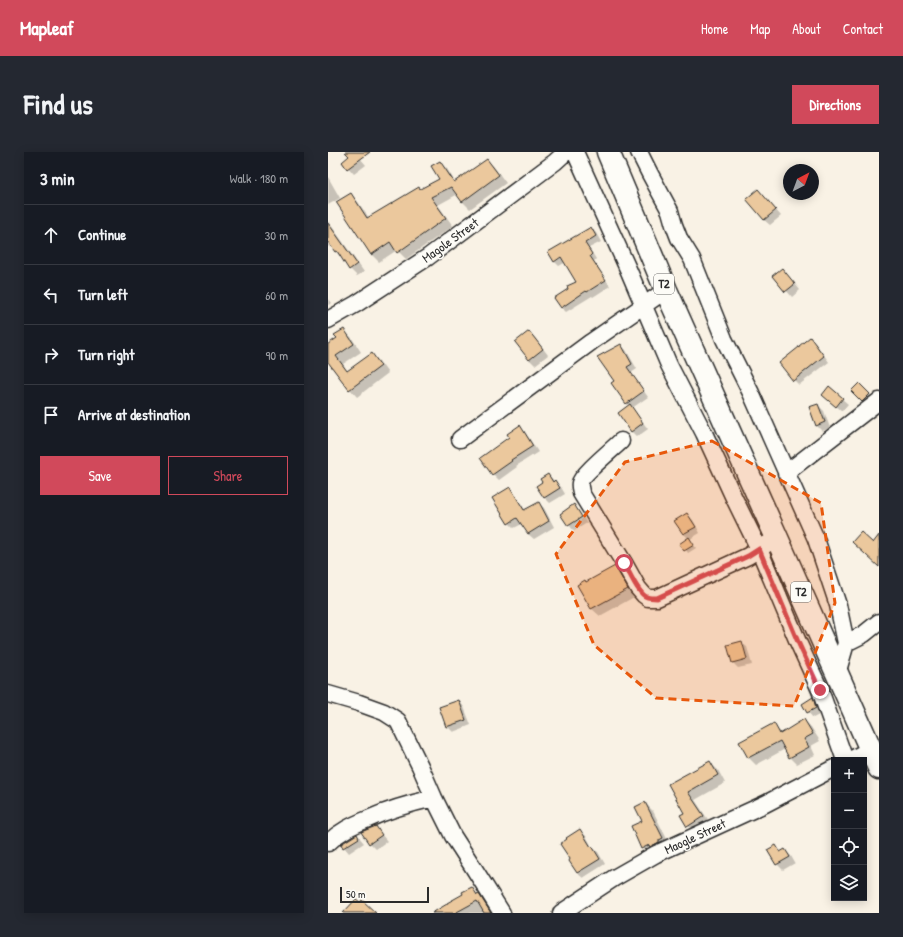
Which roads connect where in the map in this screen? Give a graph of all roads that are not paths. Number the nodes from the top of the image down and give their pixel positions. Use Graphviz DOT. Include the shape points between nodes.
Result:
graph roads {
  1 [pos="566,152"];
  2 [pos="575,152"];
  3 [pos="608,152"];
  4 [pos="639,152"];
  5 [pos="666,290"];
  6 [pos="643,306"];
  7 [pos="328,320"];
  8 [pos="879,401"];
  9 [pos="460,440"];
  10 [pos="622,441"];
  11 [pos="786,473"];
  12 [pos="777,538"];
  13 [pos="759,549"];
  14 [pos="879,622"];
  15 [pos="846,643"];
  16 [pos="837,674"];
  17 [pos="328,694"];
  18 [pos="844,757"];
  19 [pos="875,759"];
  20 [pos="831,770"];
  21 [pos="434,798"];
  22 [pos="328,842"];
  23 [pos="502,913"];
  24 [pos="561,913"];
  1 -- 7 [label="street, Magole Street" via="428,257"];
  2 -- 6 [label="street"];
  3 -- 5 [label="highway, T2"];
  4 -- 11 [label="street" via="670,211 679,238 692,259 724,339"];
  5 -- 6 [label="street"];
  5 -- 12 [label="highway, T2"];
  6 -- 9 [label="street" via="590,342"];
  6 -- 13 [label="street"];
  8 -- 11 [label="street"];
  10 -- 13 [label="street" via="582,478 581,493 644,595 648,598 657,598"];
  11 -- 15 [label="street" via="816,539 838,605"];
  12 -- 13 [label="street"];
  12 -- 16 [label="highway, T2"];
  13 -- 18 [label="street" via="820,690"];
  14 -- 15 [label="street" via="864,634"];
  15 -- 16 [label="street"];
  16 -- 19 [label="highway, T2"];
  17 -- 21 [label="street" via="384,712 398,721"];
  20 -- 24 [label="street, Maogle Street" via="765,804 656,854"];
  21 -- 22 [label="street" via="385,812 349,827"];
  21 -- 23 [label="street" via="453,836"];
}
